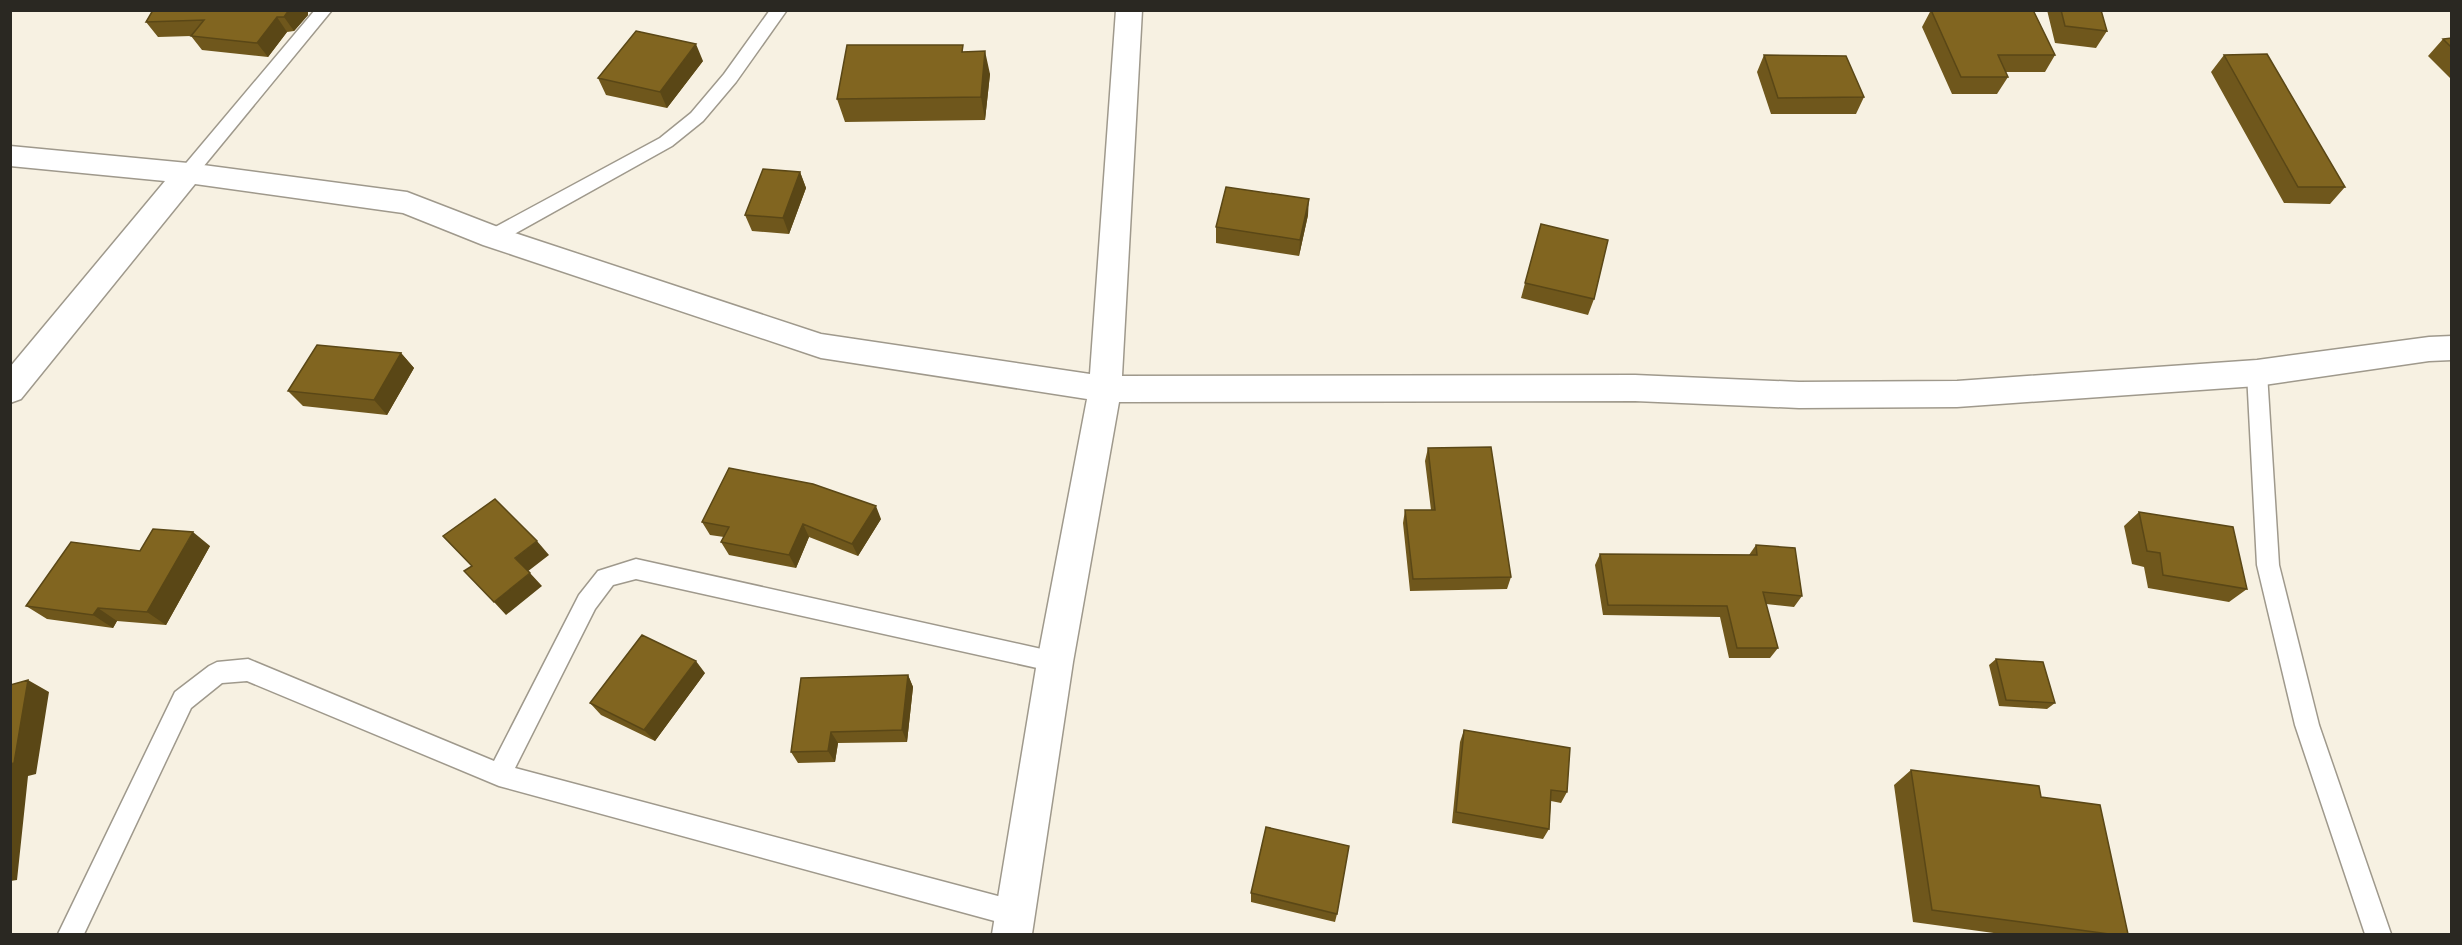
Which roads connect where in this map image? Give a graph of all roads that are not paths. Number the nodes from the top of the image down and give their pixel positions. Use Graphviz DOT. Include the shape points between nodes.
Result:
graph roads {
  1 [pos="324,10"];
  2 [pos="779,10"];
  3 [pos="1129,10"];
  4 [pos="10,156"];
  5 [pos="188,173"];
  6 [pos="493,237"];
  7 [pos="2451,348"];
  8 [pos="2257,373"];
  9 [pos="1105,389"];
  10 [pos="10,390"];
  11 [pos="1055,662"];
  12 [pos="499,775"];
  13 [pos="1012,924"];
  14 [pos="71,934"];
  15 [pos="2378,934"];
  1 -- 5 [label="lane"];
  2 -- 6 [label="lane" via="697,117 666,142"];
  3 -- 9 [label="street"];
  4 -- 5 [label="street"];
  5 -- 6 [label="street" via="407,202"];
  5 -- 10 [label="street"];
  6 -- 9 [label="street" via="821,346"];
  7 -- 8 [label="street"];
  8 -- 9 [label="street" via="1957,394 1799,395 1635,388"];
  8 -- 15 [label="lane" via="2268,565 2307,725"];
  9 -- 11 [label="street"];
  11 -- 12 [label="lane" via="636,568 606,578 587,602"];
  11 -- 13 [label="street"];
  12 -- 13 [label="lane"];
  12 -- 14 [label="lane" via="248,670 217,673 183,700"];
}
